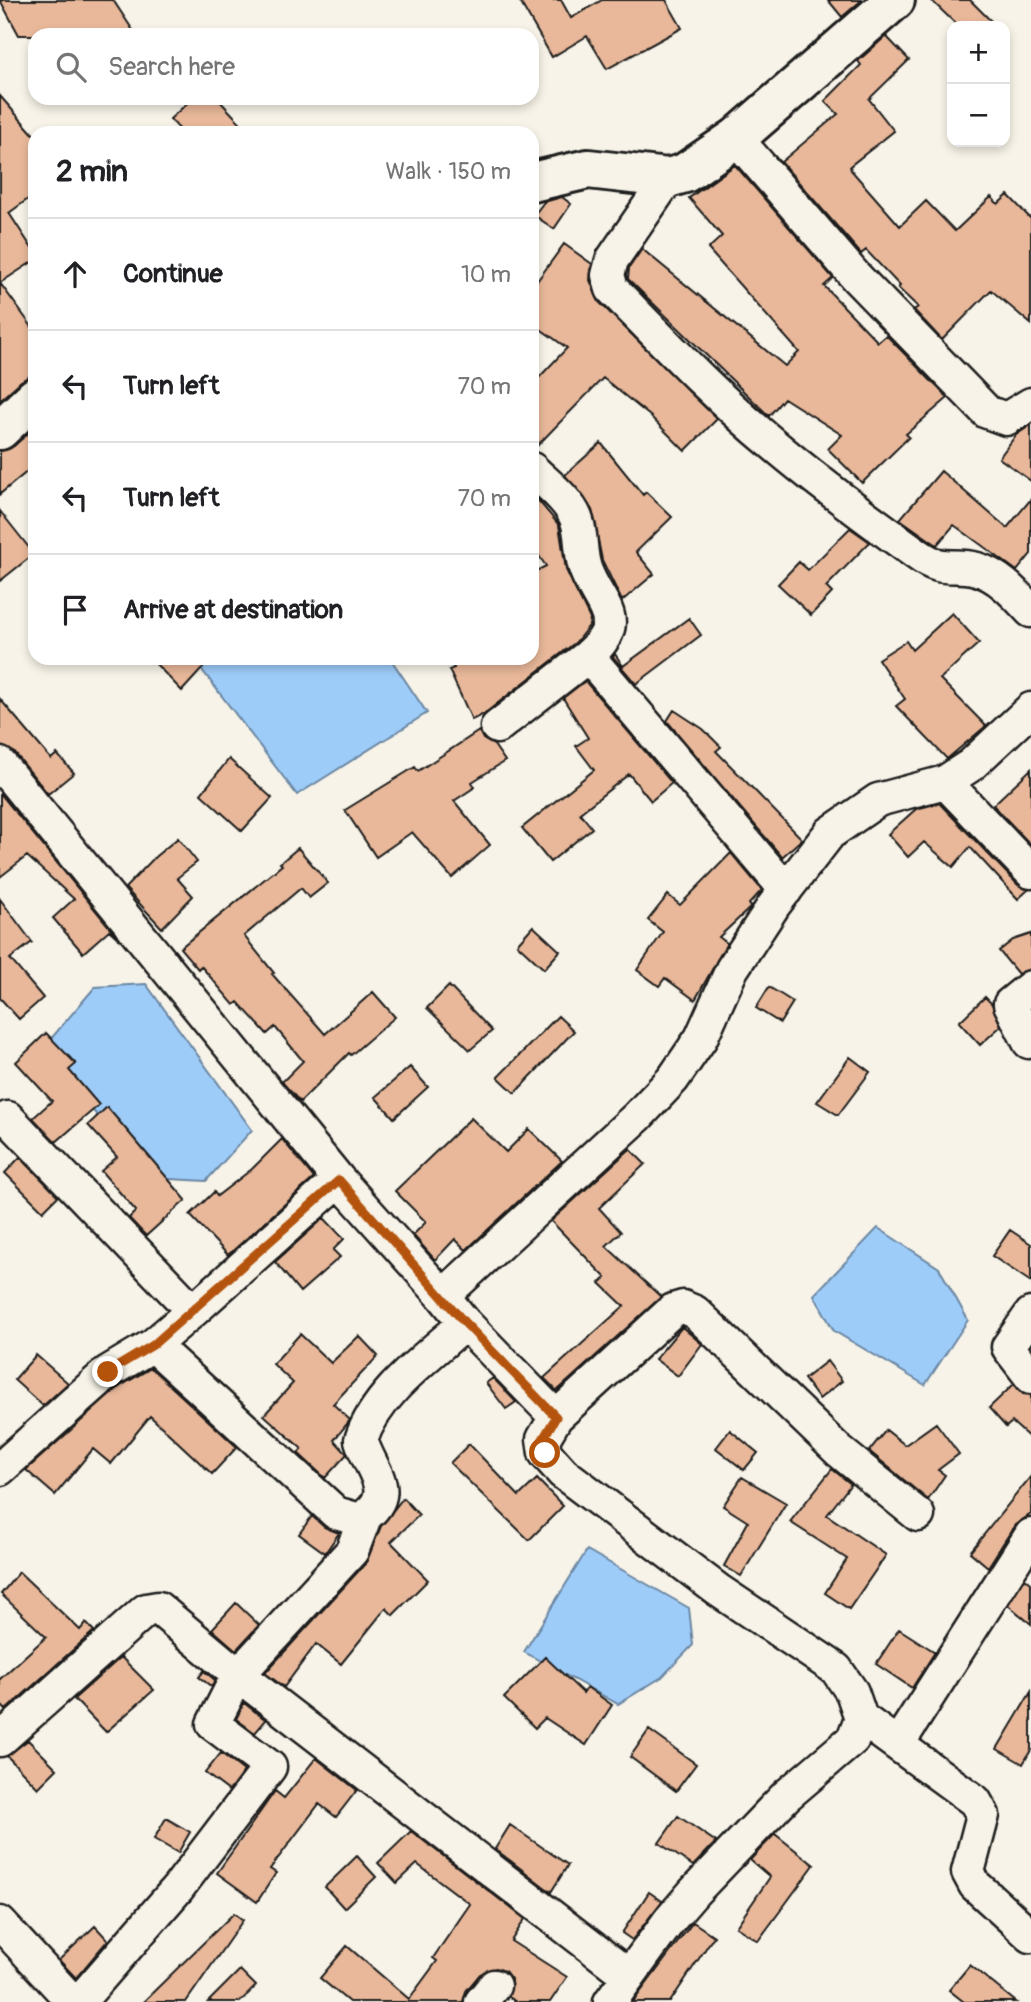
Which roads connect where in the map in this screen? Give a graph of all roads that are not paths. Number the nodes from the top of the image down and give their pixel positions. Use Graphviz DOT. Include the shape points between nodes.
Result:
graph roads {
  1 [pos="895,0"];
  2 [pos="736,138"];
  3 [pos="668,178"];
  4 [pos="539,180"];
  5 [pos="28,404"];
  6 [pos="1031,404"];
  7 [pos="0,430"];
  8 [pos="539,477"];
  9 [pos="1031,611"];
  10 [pos="588,656"];
  11 [pos="1031,709"];
  12 [pos="497,727"];
  13 [pos="0,764"];
  14 [pos="945,782"];
  15 [pos="1031,872"];
  16 [pos="786,890"];
  17 [pos="1031,987"];
  18 [pos="1029,1042"];
  19 [pos="8,1118"];
  20 [pos="339,1180"];
  21 [pos="443,1296"];
  22 [pos="193,1311"];
  23 [pos="1031,1314"];
  24 [pos="465,1323"];
  25 [pos="153,1345"];
  26 [pos="1031,1377"];
  27 [pos="556,1417"];
  28 [pos="0,1469"];
  29 [pos="918,1515"];
  30 [pos="365,1517"];
  31 [pos="1031,1535"];
  32 [pos="238,1675"];
  33 [pos="861,1718"];
  34 [pos="0,1740"];
  35 [pos="898,1744"];
  36 [pos="0,1923"];
  37 [pos="1031,1936"];
  38 [pos="629,1976"];
  39 [pos="73,2002"];
  40 [pos="79,2002"];
  41 [pos="610,2002"];
  1 -- 2 [label="street"];
  2 -- 3 [label="street" via="685,173"];
  2 -- 6 [label="street" via="856,277 987,412 1006,419"];
  3 -- 4 [label="street" via="588,169"];
  3 -- 9 [label="street" via="612,260 608,275 612,289 772,444 880,527 943,568 974,568 991,574"];
  5 -- 7 [label="street"];
  8 -- 10 [label="street" via="576,517 580,554 610,613 602,644"];
  10 -- 12 [label="street"];
  10 -- 16 [label="street"];
  11 -- 14 [label="street" via="971,765"];
  13 -- 20 [label="street"];
  14 -- 15 [label="street"];
  14 -- 16 [label="street" via="878,800 830,833"];
  16 -- 21 [label="street" via="732,969 701,1038 673,1079 637,1118"];
  17 -- 18 [label="street" via="1010,1004"];
  19 -- 22 [label="street"];
  20 -- 21 [label="street"];
  20 -- 22 [label="street"];
  21 -- 24 [label="street"];
  22 -- 25 [label="street"];
  23 -- 26 [label="street" via="1007,1348"];
  24 -- 27 [label="street"];
  24 -- 30 [label="street" via="379,1404 368,1421 361,1440 382,1487 380,1501"];
  25 -- 28 [label="street" via="108,1372"];
  25 -- 30 [label="street" via="336,1513 360,1520"];
  27 -- 29 [label="street" via="673,1310 684,1307 695,1312 821,1434"];
  27 -- 33 [label="street" via="543,1439 545,1453 563,1473 718,1590 836,1669 852,1692"];
  30 -- 32 [label="street" via="352,1551"];
  31 -- 35 [label="street"];
  32 -- 34 [label="street" via="158,1608 146,1610"];
  32 -- 38 [label="street"];
  32 -- 40 [label="street" via="213,1724 270,1767 178,1888"];
  33 -- 35 [label="street"];
  33 -- 38 [label="street" via="853,1739 786,1796 694,1892"];
  35 -- 37 [label="street" via="975,1801 983,1815 968,1872 975,1885"];
  36 -- 39 [label="street"];
  38 -- 41 [label="street"];
}
